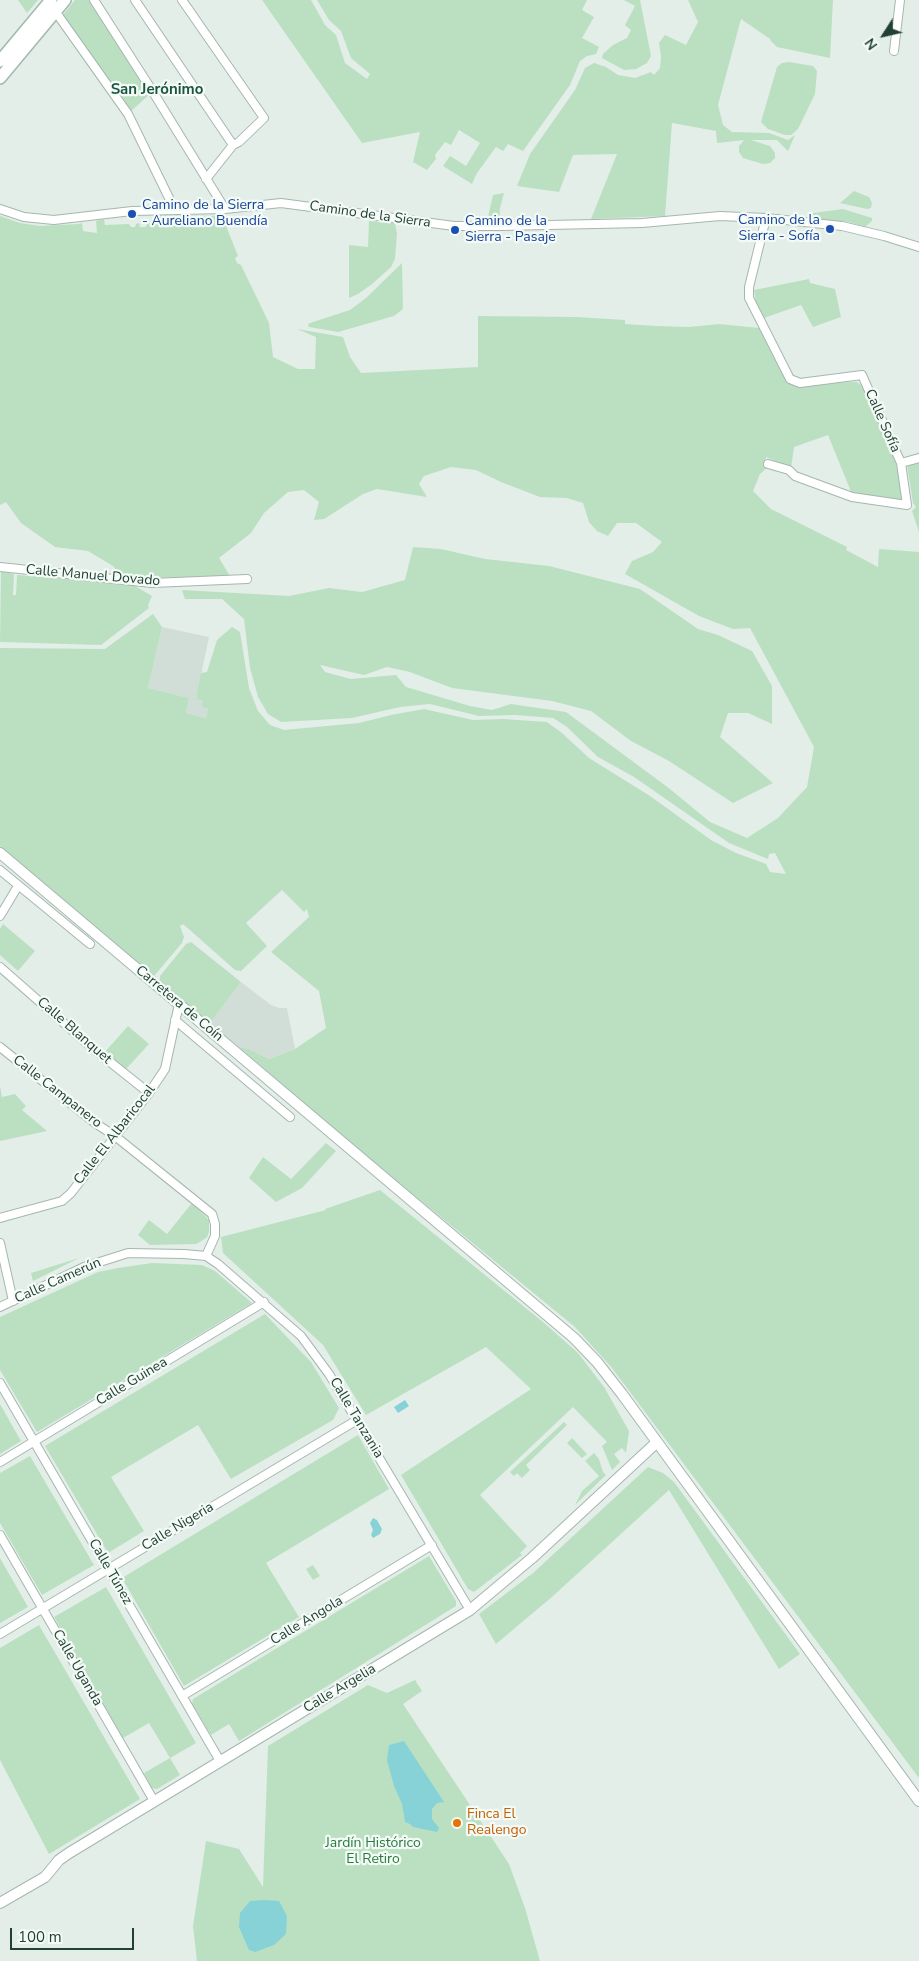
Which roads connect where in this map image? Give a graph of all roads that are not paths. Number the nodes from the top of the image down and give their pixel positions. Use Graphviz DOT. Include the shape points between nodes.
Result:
graph roads {
  1 [pos="51,0"];
  2 [pos="65,0"];
  3 [pos="94,0"];
  4 [pos="135,0"];
  5 [pos="182,0"];
  6 [pos="900,0"];
  7 [pos="55,12"];
  8 [pos="894,51"];
  9 [pos="0,61"];
  10 [pos="0,78"];
  11 [pos="233,145"];
  12 [pos="206,179"];
  13 [pos="0,209"];
  14 [pos="225,209"];
  15 [pos="170,210"];
  16 [pos="766,218"];
  17 [pos="919,247"];
  18 [pos="919,458"];
  19 [pos="901,463"];
  20 [pos="768,464"];
  21 [pos="0,567"];
  22 [pos="247,579"];
  23 [pos="0,854"];
  24 [pos="0,870"];
  25 [pos="18,886"];
  26 [pos="0,916"];
  27 [pos="90,944"];
  28 [pos="0,967"];
  29 [pos="178,1004"];
  30 [pos="175,1020"];
  31 [pos="0,1047"];
  32 [pos="149,1094"];
  33 [pos="290,1117"];
  34 [pos="116,1136"];
  35 [pos="0,1218"];
  36 [pos="0,1243"];
  37 [pos="206,1256"];
  38 [pos="13,1302"];
  39 [pos="264,1302"];
  40 [pos="0,1307"];
  41 [pos="0,1383"];
  42 [pos="357,1420"];
  43 [pos="34,1441"];
  44 [pos="656,1443"];
  45 [pos="0,1462"];
  46 [pos="0,1534"];
  47 [pos="432,1545"];
  48 [pos="108,1569"];
  49 [pos="43,1608"];
  50 [pos="470,1610"];
  51 [pos="0,1634"];
  52 [pos="182,1696"];
  53 [pos="220,1761"];
  54 [pos="154,1801"];
  55 [pos="919,1801"];
  56 [pos="0,1903"];
  1 -- 9 [label="main road"];
  2 -- 7 [label="main road"];
  3 -- 12 [label="street"];
  4 -- 11 [label="street"];
  5 -- 11 [label="street" via="264,118"];
  6 -- 8 [label="street"];
  7 -- 10 [label="main road"];
  7 -- 15 [label="street" via="128,114 170,200"];
  11 -- 12 [label="street"];
  12 -- 14 [label="street"];
  13 -- 15 [label="street, Camino de la Sierra" via="24,217 54,220"];
  14 -- 15 [label="street, Camino de la Sierra"];
  14 -- 16 [label="street, Camino de la Sierra" via="281,203 458,226 642,223 720,216"];
  16 -- 17 [label="street, Camino de la Sierra" via="842,226"];
  16 -- 19 [label="street, Calle Sofía" via="749,298 790,379 800,383 862,375"];
  18 -- 19 [label="street"];
  19 -- 20 [label="street, Calle Sofía" via="907,505 852,497"];
  21 -- 22 [label="street, Calle Manuel Dovado" via="152,583"];
  23 -- 29 [label="street, Carretera de Coín"];
  24 -- 25 [label="street"];
  25 -- 26 [label="street"];
  25 -- 27 [label="street"];
  28 -- 32 [label="street, Calle Blanquet"];
  29 -- 30 [label="street, Calle El Albaricocal"];
  29 -- 44 [label="street, Carretera de Coín" via="574,1338 607,1375"];
  30 -- 32 [label="street, Calle El Albaricocal" via="165,1069"];
  30 -- 33 [label="street"];
  31 -- 34 [label="street, Calle Campanero"];
  32 -- 34 [label="street, Calle El Albaricocal"];
  34 -- 35 [label="street, Calle El Albaricocal" via="62,1201"];
  34 -- 37 [label="street, Calle Campanero" via="212,1214 215,1236"];
  36 -- 38 [label="street"];
  37 -- 38 [label="street, Calle Camerún" via="128,1253 84,1267"];
  37 -- 39 [label="street, Calle Tanzania"];
  38 -- 40 [label="street, Calle Camerún"];
  39 -- 42 [label="street, Calle Tanzania" via="301,1336"];
  39 -- 43 [label="street, Calle Guinea"];
  41 -- 43 [label="street, Calle Túnez"];
  42 -- 47 [label="street, Calle Tanzania"];
  42 -- 48 [label="street, Calle Nigeria"];
  43 -- 45 [label="street, Calle Guinea"];
  43 -- 48 [label="street, Calle Túnez"];
  44 -- 50 [label="street, Calle Argelia" via="532,1558"];
  44 -- 55 [label="street, Carretera de Coín"];
  46 -- 49 [label="street, Calle Uganda"];
  47 -- 50 [label="street, Calle Tanzania"];
  47 -- 52 [label="street, Calle Angola"];
  48 -- 49 [label="street, Calle Nigeria"];
  48 -- 52 [label="street, Calle Túnez"];
  49 -- 51 [label="street, Calle Nigeria"];
  49 -- 54 [label="street, Calle Uganda"];
  50 -- 53 [label="street, Calle Argelia"];
  52 -- 53 [label="street, Calle Túnez"];
  53 -- 54 [label="street, Calle Argelia"];
  54 -- 56 [label="street, Calle Argelia" via="69,1853 45,1877"];
}
